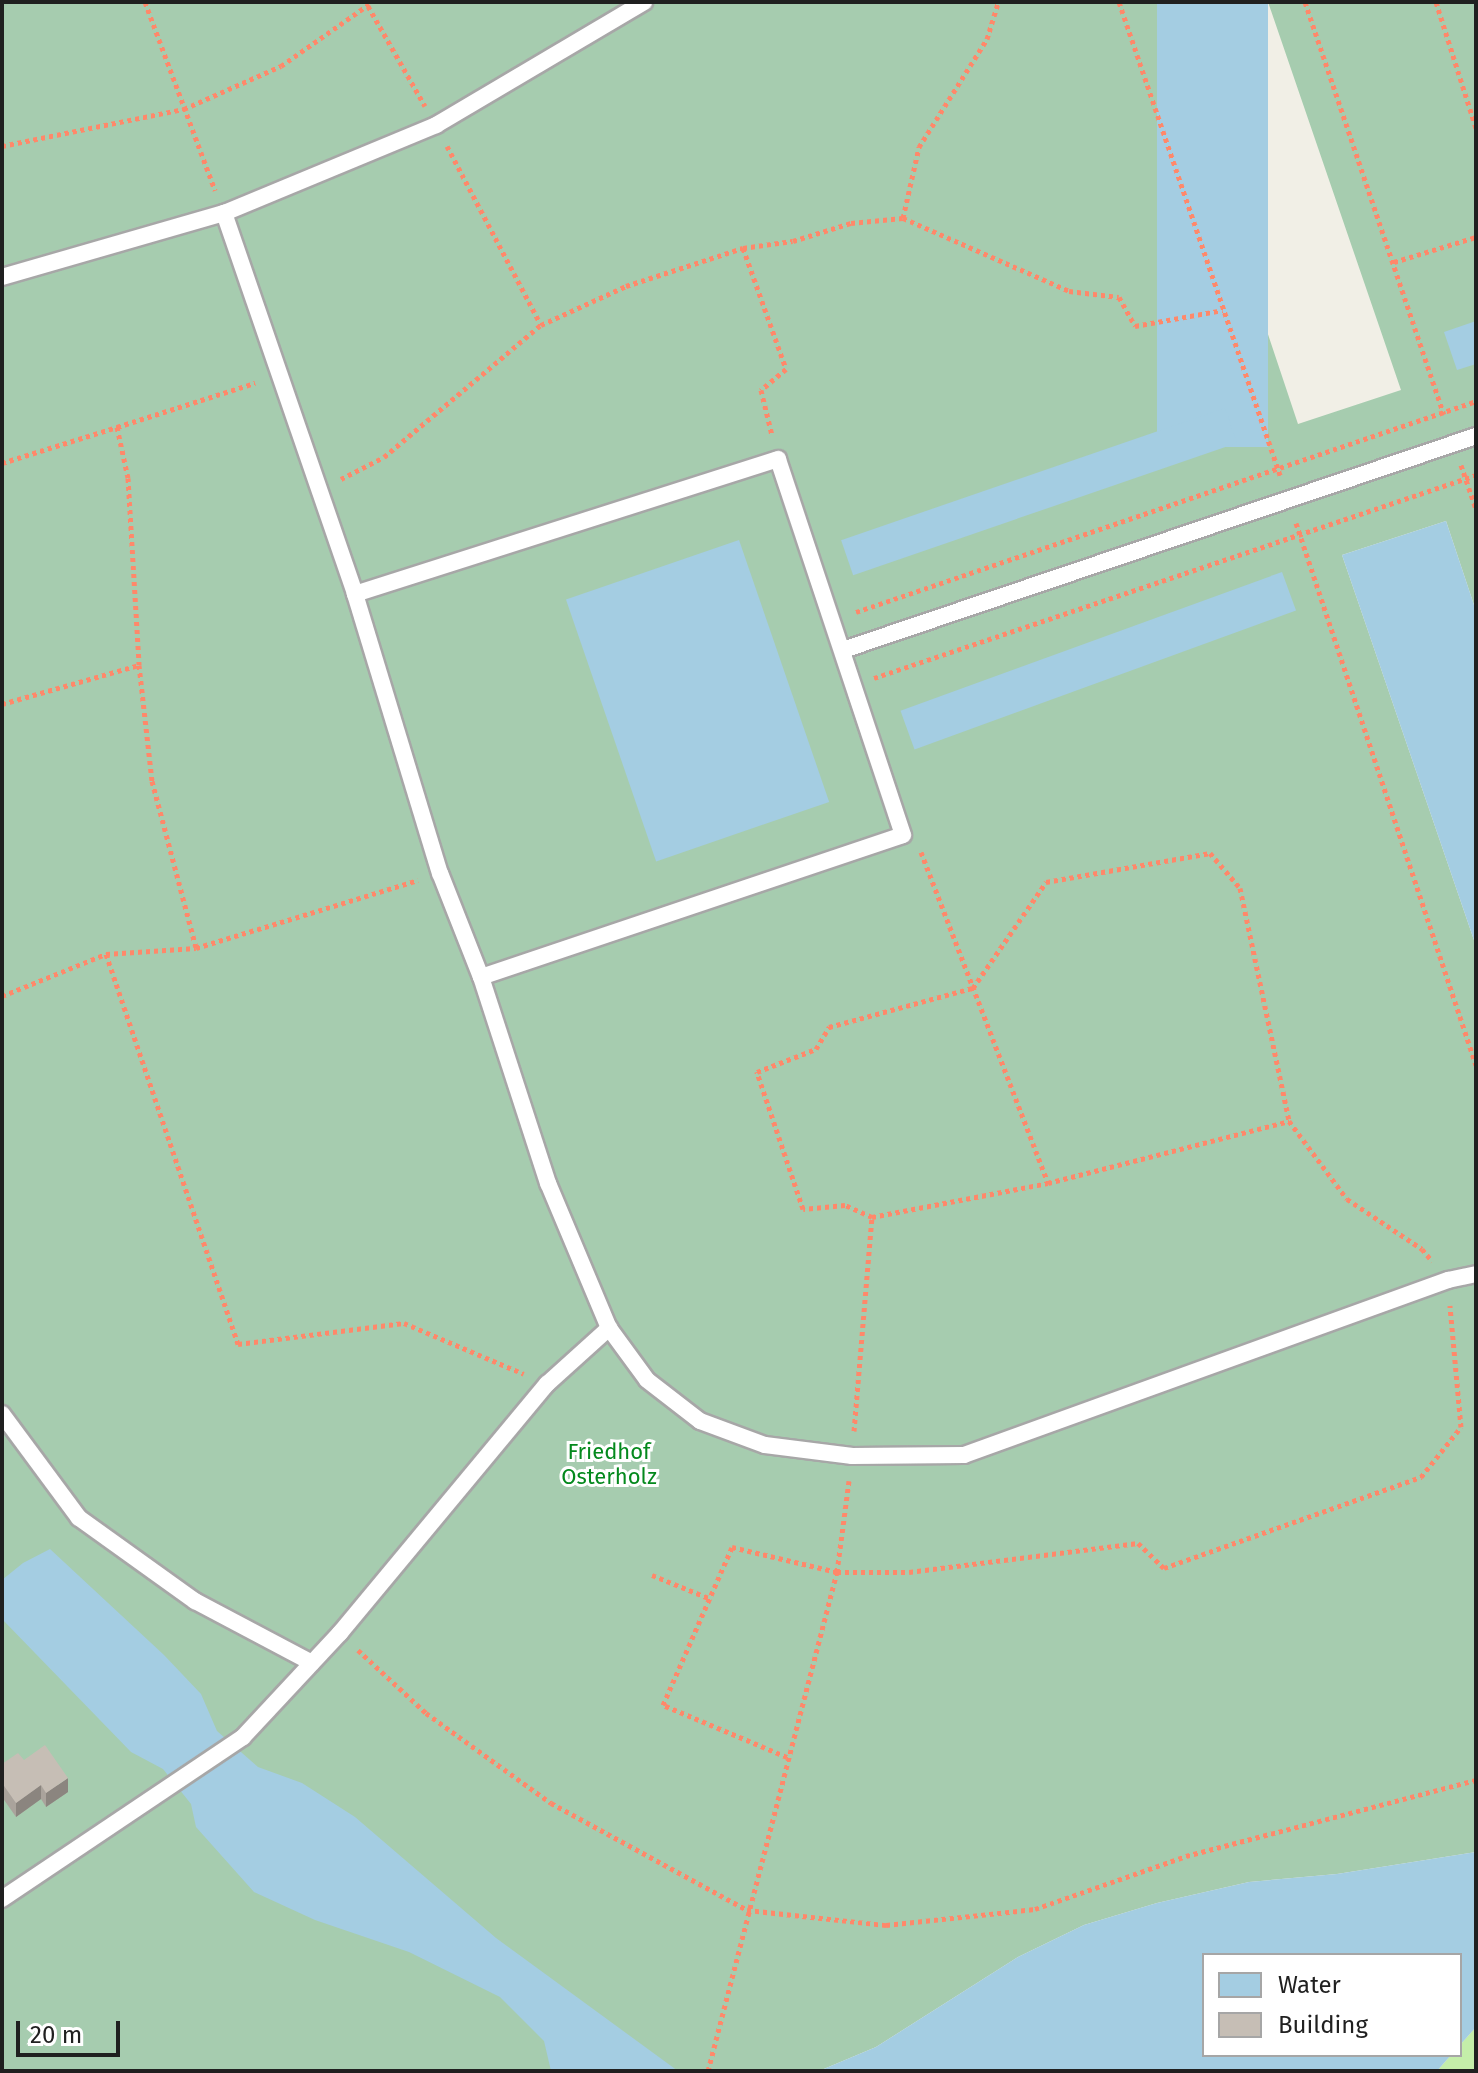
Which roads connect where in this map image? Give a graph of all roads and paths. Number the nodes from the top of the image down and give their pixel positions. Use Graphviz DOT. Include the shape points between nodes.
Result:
graph roads {
  1 [pos="145,2"];
  2 [pos="644,2"];
  3 [pos="998,2"];
  4 [pos="1119,2"];
  5 [pos="1305,2"];
  6 [pos="1436,2"];
  7 [pos="370,4"];
  8 [pos="184,109"];
  9 [pos="436,125"];
  10 [pos="1476,128"];
  11 [pos="2,146"];
  12 [pos="224,213"];
  13 [pos="903,218"];
  14 [pos="1476,237"];
  15 [pos="743,248"];
  16 [pos="1394,262"];
  17 [pos="2,277"];
  18 [pos="1223,310"];
  19 [pos="541,325"];
  20 [pos="279,375"];
  21 [pos="1476,401"];
  22 [pos="1443,412"];
  23 [pos="117,427"];
  24 [pos="1476,436"];
  25 [pos="1453,444"];
  26 [pos="778,459"];
  27 [pos="2,463"];
  28 [pos="1278,469"];
  29 [pos="1476,475"];
  30 [pos="1465,479"];
  31 [pos="320,489"];
  32 [pos="1288,498"];
  33 [pos="1476,509"];
  34 [pos="1300,535"];
  35 [pos="355,594"];
  36 [pos="832,620"];
  37 [pos="843,650"];
  38 [pos="139,665"];
  39 [pos="854,685"];
  40 [pos="2,704"];
  41 [pos="903,835"];
  42 [pos="440,873"];
  43 [pos="196,948"];
  44 [pos="106,954"];
  45 [pos="481,977"];
  46 [pos="973,988"];
  47 [pos="2,996"];
  48 [pos="1476,1065"];
  49 [pos="1289,1121"];
  50 [pos="1048,1183"];
  51 [pos="872,1217"];
  52 [pos="1476,1274"];
  53 [pos="1448,1280"];
  54 [pos="609,1328"];
  55 [pos="547,1384"];
  56 [pos="2,1414"];
  57 [pos="852,1456"];
  58 [pos="837,1572"];
  59 [pos="652,1575"];
  60 [pos="711,1599"];
  61 [pos="340,1633"];
  62 [pos="312,1663"];
  63 [pos="787,1757"];
  64 [pos="1476,1780"];
  65 [pos="2,1899"];
  66 [pos="747,1910"];
  67 [pos="708,2071"];
  1 -- 8 [label="path"];
  2 -- 9 [label="lane"];
  3 -- 13 [label="path" via="987,39 919,147"];
  4 -- 18 [label="path"];
  5 -- 16 [label="path"];
  6 -- 10 [label="path"];
  7 -- 8 [label="path" via="281,66"];
  7 -- 9 [label="path"];
  8 -- 11 [label="path"];
  8 -- 12 [label="path"];
  9 -- 12 [label="lane"];
  9 -- 19 [label="path"];
  12 -- 17 [label="lane"];
  12 -- 20 [label="lane"];
  13 -- 15 [label="path" via="851,223 793,241"];
  13 -- 18 [label="path" via="1069,291 1119,297 1135,326"];
  14 -- 16 [label="path"];
  15 -- 19 [label="path" via="626,286"];
  15 -- 26 [label="path" via="786,369 761,390"];
  16 -- 22 [label="path"];
  18 -- 28 [label="path"];
  19 -- 31 [label="path" via="384,457"];
  20 -- 23 [label="path"];
  20 -- 31 [label="lane"];
  21 -- 22 [label="path"];
  22 -- 25 [label="path"];
  22 -- 28 [label="path"];
  23 -- 27 [label="path"];
  23 -- 38 [label="path" via="128,478"];
  24 -- 25 [label="lane"];
  25 -- 30 [label="path"];
  25 -- 32 [label="lane"];
  26 -- 35 [label="lane"];
  26 -- 36 [label="lane"];
  28 -- 32 [label="path"];
  28 -- 36 [label="path"];
  29 -- 30 [label="path"];
  30 -- 33 [label="path"];
  30 -- 34 [label="path"];
  31 -- 35 [label="lane"];
  32 -- 34 [label="path"];
  32 -- 37 [label="lane"];
  34 -- 39 [label="path"];
  34 -- 48 [label="path"];
  35 -- 42 [label="lane"];
  36 -- 37 [label="lane"];
  37 -- 39 [label="lane"];
  38 -- 40 [label="path"];
  38 -- 43 [label="path" via="152,781"];
  39 -- 41 [label="lane"];
  41 -- 45 [label="lane"];
  41 -- 46 [label="path" via="925,856"];
  42 -- 43 [label="path"];
  42 -- 45 [label="lane"];
  43 -- 44 [label="path"];
  44 -- 47 [label="path"];
  44 -- 55 [label="path" via="238,1344 404,1323"];
  45 -- 54 [label="lane" via="548,1183"];
  46 -- 49 [label="path" via="1046,882 1210,853 1240,888"];
  46 -- 50 [label="path"];
  46 -- 51 [label="path" via="829,1027 816,1049 757,1072 803,1209 845,1205"];
  49 -- 50 [label="path"];
  49 -- 53 [label="path" via="1347,1199 1422,1249"];
  50 -- 51 [label="path"];
  51 -- 57 [label="path"];
  52 -- 53 [label="lane"];
  53 -- 57 [label="lane" via="964,1455"];
  53 -- 58 [label="path" via="1461,1427 1421,1477 1164,1568 1138,1543 909,1572"];
  54 -- 55 [label="lane"];
  54 -- 57 [label="lane" via="647,1380 700,1421 765,1445"];
  55 -- 61 [label="lane"];
  56 -- 62 [label="lane" via="79,1518 195,1601"];
  57 -- 58 [label="path"];
  58 -- 60 [label="path" via="732,1547"];
  58 -- 63 [label="path"];
  59 -- 60 [label="path"];
  60 -- 63 [label="path" via="663,1705"];
  61 -- 62 [label="lane"];
  61 -- 66 [label="path" via="426,1713 551,1803"];
  62 -- 65 [label="lane" via="243,1737"];
  63 -- 66 [label="path"];
  64 -- 66 [label="path" via="1186,1856 1035,1909 886,1925"];
  66 -- 67 [label="path"];
}
